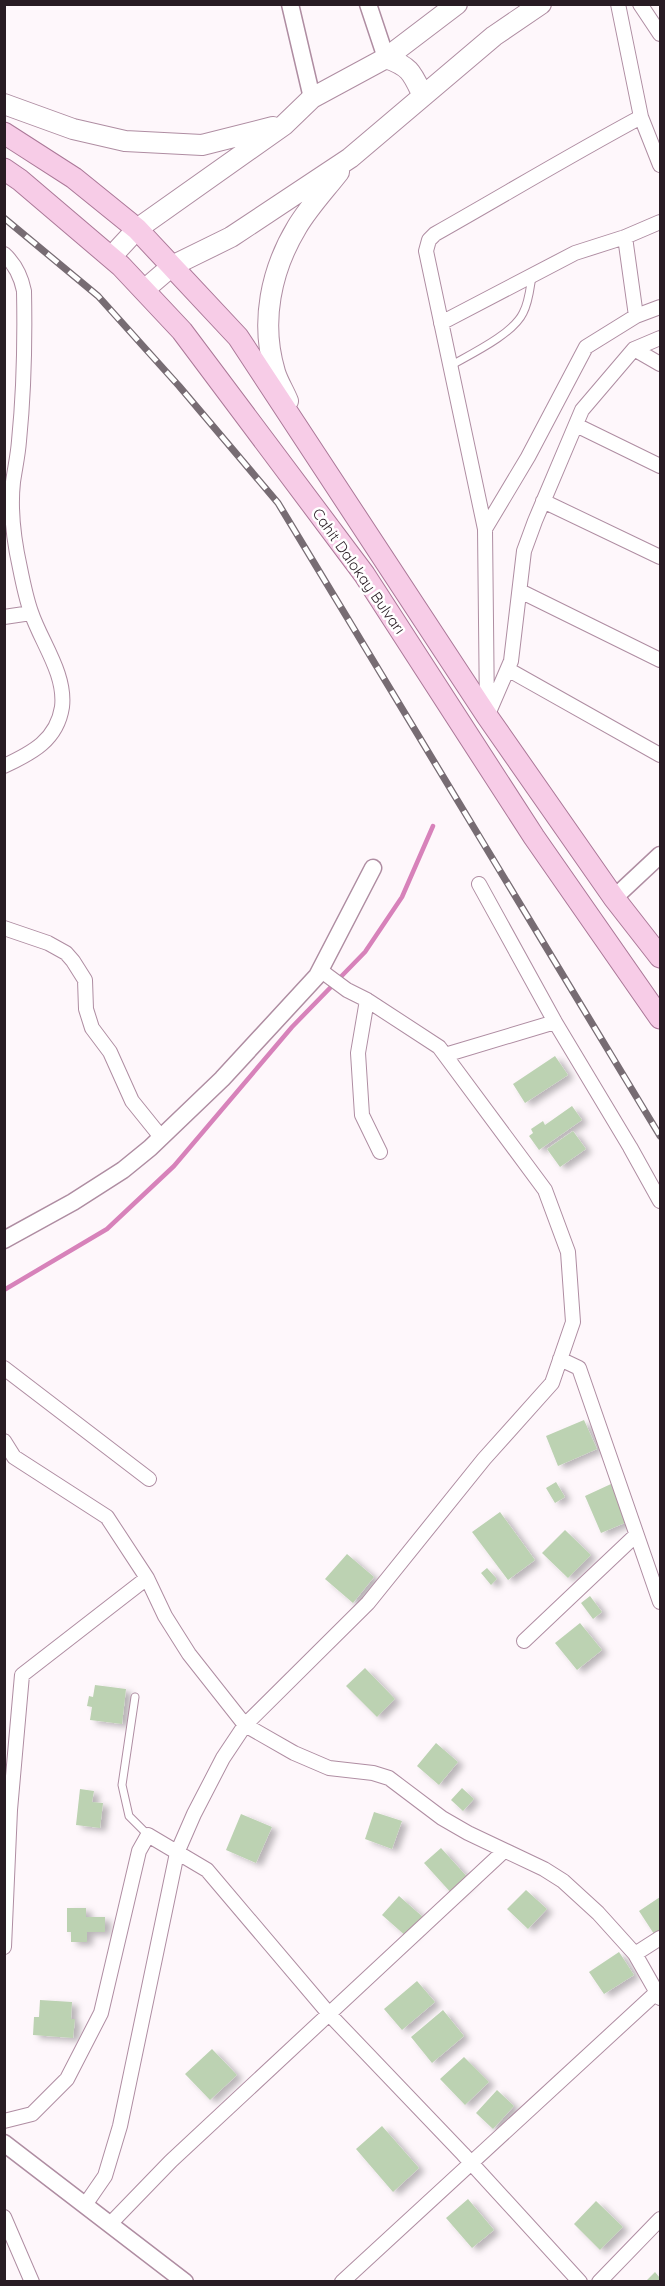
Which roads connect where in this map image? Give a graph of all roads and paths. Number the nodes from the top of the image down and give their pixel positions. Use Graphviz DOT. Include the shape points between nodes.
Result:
graph roads {
  1 [pos="290,4"];
  2 [pos="368,4"];
  3 [pos="457,4"];
  4 [pos="541,4"];
  5 [pos="618,4"];
  6 [pos="640,4"];
  7 [pos="660,34"];
  8 [pos="386,58"];
  9 [pos="423,96"];
  10 [pos="312,98"];
  11 [pos="4,104"];
  12 [pos="641,117"];
  13 [pos="284,124"];
  14 [pos="4,133"];
  15 [pos="350,158"];
  16 [pos="660,165"];
  17 [pos="4,169"];
  18 [pos="660,222"];
  19 [pos="137,229"];
  20 [pos="624,237"];
  21 [pos="4,254"];
  22 [pos="111,258"];
  23 [pos="172,266"];
  24 [pos="532,275"];
  25 [pos="144,290"];
  26 [pos="660,307"];
  27 [pos="636,316"];
  28 [pos="441,323"];
  29 [pos="660,338"];
  30 [pos="634,349"];
  31 [pos="660,364"];
  32 [pos="450,366"];
  33 [pos="576,426"];
  34 [pos="306,439"];
  35 [pos="660,466"];
  36 [pos="543,501"];
  37 [pos="485,529"];
  38 [pos="660,557"];
  39 [pos="520,591"];
  40 [pos="31,613"];
  41 [pos="4,617"];
  42 [pos="660,660"];
  43 [pos="509,670"];
  44 [pos="488,716"];
  45 [pos="660,755"];
  46 [pos="4,766"];
  47 [pos="660,855"];
  48 [pos="373,868"];
  49 [pos="479,884"];
  50 [pos="614,898"];
  51 [pos="4,928"];
  52 [pos="660,957"];
  53 [pos="326,973"];
  54 [pos="367,1000"];
  55 [pos="660,1018"];
  56 [pos="555,1022"];
  57 [pos="445,1055"];
  58 [pos="161,1137"];
  59 [pos="380,1152"];
  60 [pos="660,1201"];
  61 [pos="4,1240"];
  62 [pos="560,1359"];
  63 [pos="4,1368"];
  64 [pos="4,1442"];
  65 [pos="148,1479"];
  66 [pos="636,1535"];
  67 [pos="147,1578"];
  68 [pos="660,1602"];
  69 [pos="524,1641"];
  70 [pos="135,1697"];
  71 [pos="245,1725"];
  72 [pos="148,1835"];
  73 [pos="504,1851"];
  74 [pos="177,1853"];
  75 [pos="660,1938"];
  76 [pos="4,1947"];
  77 [pos="635,1954"];
  78 [pos="659,1995"];
  79 [pos="330,2015"];
  80 [pos="4,2121"];
  81 [pos="4,2142"];
  82 [pos="472,2163"];
  83 [pos="85,2205"];
  84 [pos="4,2217"];
  85 [pos="660,2219"];
  86 [pos="110,2224"];
  87 [pos="32,2282"];
  88 [pos="185,2282"];
  89 [pos="342,2282"];
  90 [pos="580,2282"];
  91 [pos="599,2282"];
  1 -- 10 [label="street"];
  2 -- 8 [label="street"];
  3 -- 8 [label="main road"];
  4 -- 9 [label="main road" via="494,36"];
  5 -- 12 [label="street"];
  6 -- 7 [label="street"];
  8 -- 9 [label="main road" via="404,65"];
  8 -- 10 [label="main road"];
  9 -- 15 [label="main road"];
  10 -- 13 [label="main road"];
  11 -- 13 [label="main road" via="73,129 125,141 202,145"];
  12 -- 16 [label="street"];
  12 -- 28 [label="street" via="429,240 426,251"];
  13 -- 19 [label="main road"];
  14 -- 19 [label="main road, Cahit Dalokay Bulvarı" via="74,178"];
  15 -- 23 [label="main road" via="231,237"];
  15 -- 34 [label="main road" via="298,226 276,268 269,298 268,332 275,372"];
  17 -- 22 [label="main road, Cahit Dalokay Bulvarı"];
  18 -- 20 [label="street"];
  19 -- 22 [label="main road"];
  19 -- 23 [label="main road, Cahit Dalokay Bulvarı"];
  20 -- 24 [label="street"];
  20 -- 27 [label="street"];
  21 -- 40 [label="street" via="16,268 24,291 13,516 19,566"];
  22 -- 25 [label="main road, Cahit Dalokay Bulvarı"];
  23 -- 25 [label="main road"];
  23 -- 34 [label="main road, Cahit Dalokay Bulvarı" via="238,337"];
  24 -- 28 [label="street"];
  24 -- 32 [label="lane" via="523,315 506,332"];
  25 -- 55 [label="main road, Cahit Dalokay Bulvarı" via="182,331 364,574 534,837"];
  26 -- 27 [label="street"];
  27 -- 37 [label="street" via="586,347"];
  28 -- 32 [label="street"];
  29 -- 30 [label="street"];
  30 -- 31 [label="street"];
  30 -- 33 [label="street" via="582,410"];
  32 -- 37 [label="street"];
  33 -- 35 [label="street"];
  33 -- 36 [label="street"];
  34 -- 44 [label="main road, Cahit Dalokay Bulvarı"];
  36 -- 38 [label="street"];
  36 -- 39 [label="street" via="525,551"];
  37 -- 44 [label="street"];
  39 -- 42 [label="street"];
  39 -- 43 [label="street"];
  40 -- 41 [label="street"];
  40 -- 46 [label="street" via="60,682 62,705 56,727 44,743"];
  43 -- 44 [label="street"];
  43 -- 45 [label="street"];
  44 -- 50 [label="main road, Cahit Dalokay Bulvarı"];
  47 -- 50 [label="street"];
  48 -- 53 [label="street"];
  49 -- 56 [label="street"];
  50 -- 52 [label="main road, Cahit Dalokay Bulvarı"];
  51 -- 58 [label="street" via="57,947 74,961 85,981 86,1009 92,1028 110,1052 132,1101"];
  53 -- 54 [label="street"];
  53 -- 58 [label="street" via="317,976 222,1079"];
  54 -- 57 [label="street" via="439,1047"];
  54 -- 59 [label="street" via="358,1053 362,1115"];
  56 -- 57 [label="street"];
  56 -- 60 [label="street"];
  57 -- 62 [label="street" via="545,1190 568,1252 573,1322"];
  58 -- 61 [label="street" via="123,1170"];
  62 -- 66 [label="street" via="579,1368"];
  62 -- 71 [label="street" via="552,1383 368,1603"];
  63 -- 65 [label="street"];
  64 -- 67 [label="street" via="14,1457 107,1517"];
  66 -- 68 [label="street"];
  66 -- 69 [label="street"];
  67 -- 71 [label="street" via="189,1654"];
  67 -- 76 [label="street" via="22,1676 10,1810"];
  70 -- 72 [label="lane" via="122,1785 129,1816"];
  71 -- 73 [label="street" via="329,1768 389,1778 442,1818"];
  71 -- 74 [label="street" via="223,1758"];
  72 -- 74 [label="street"];
  72 -- 80 [label="street" via="139,1851 101,2013 67,2079 32,2114"];
  73 -- 77 [label="street" via="562,1881 598,1912"];
  73 -- 79 [label="street"];
  74 -- 79 [label="street" via="207,1870"];
  74 -- 83 [label="street" via="120,2126 105,2176"];
  75 -- 77 [label="street"];
  77 -- 78 [label="street"];
  78 -- 82 [label="street"];
  79 -- 82 [label="street"];
  79 -- 86 [label="street" via="171,2161"];
  81 -- 83 [label="street"];
  82 -- 89 [label="street"];
  82 -- 90 [label="street"];
  83 -- 86 [label="street"];
  84 -- 87 [label="street"];
  85 -- 91 [label="street"];
  86 -- 88 [label="street"];
}
